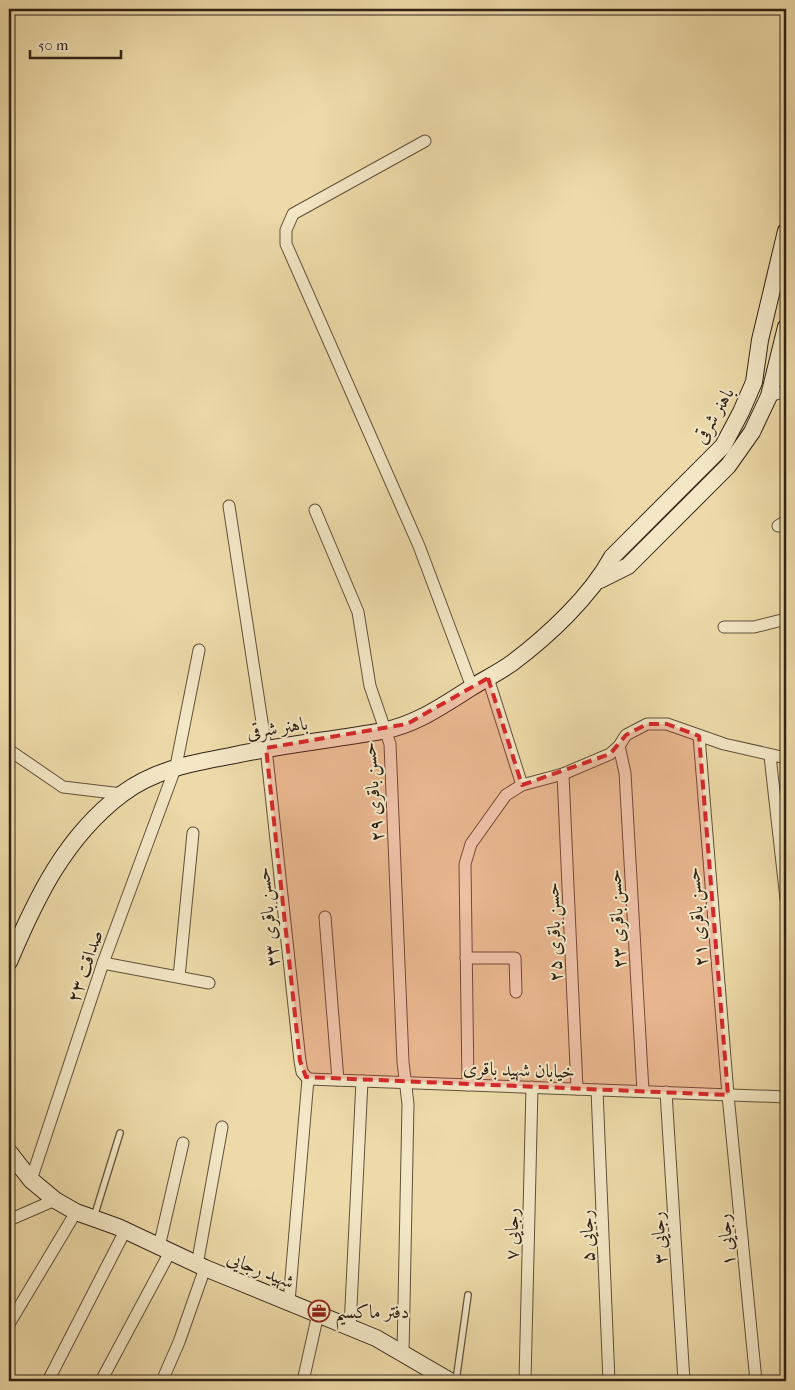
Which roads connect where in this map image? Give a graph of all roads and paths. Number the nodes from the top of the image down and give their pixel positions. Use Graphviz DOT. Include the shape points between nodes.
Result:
graph roads {
  1 [pos="425,141"];
  2 [pos="786,231"];
  3 [pos="786,327"];
  4 [pos="786,392"];
  5 [pos="769,396"];
  6 [pos="229,506"];
  7 [pos="315,510"];
  8 [pos="600,580"];
  9 [pos="786,619"];
  10 [pos="724,627"];
  11 [pos="200,650"];
  12 [pos="488,678"];
  13 [pos="472,687"];
  14 [pos="385,730"];
  15 [pos="700,736"];
  16 [pos="619,746"];
  17 [pos="266,748"];
  18 [pos="9,750"];
  19 [pos="770,756"];
  20 [pos="786,758"];
  21 [pos="176,766"];
  22 [pos="563,774"];
  23 [pos="522,785"];
  24 [pos="122,794"];
  25 [pos="193,833"];
  26 [pos="786,899"];
  27 [pos="325,917"];
  28 [pos="466,958"];
  29 [pos="9,962"];
  30 [pos="103,963"];
  31 [pos="179,977"];
  32 [pos="209,983"];
  33 [pos="516,992"];
  34 [pos="308,1079"];
  35 [pos="338,1080"];
  36 [pos="362,1081"];
  37 [pos="406,1082"];
  38 [pos="468,1085"];
  39 [pos="532,1087"];
  40 [pos="577,1089"];
  41 [pos="597,1090"];
  42 [pos="643,1091"];
  43 [pos="666,1092"];
  44 [pos="728,1095"];
  45 [pos="786,1097"];
  46 [pos="222,1127"];
  47 [pos="120,1133"];
  48 [pos="183,1142"];
  49 [pos="9,1152"];
  50 [pos="32,1180"];
  51 [pos="55,1200"];
  52 [pos="76,1212"];
  53 [pos="94,1218"];
  54 [pos="9,1220"];
  55 [pos="125,1231"];
  56 [pos="164,1249"];
  57 [pos="201,1266"];
  58 [pos="468,1295"];
  59 [pos="289,1302"];
  60 [pos="318,1314"];
  61 [pos="9,1324"];
  62 [pos="350,1327"];
  63 [pos="403,1353"];
  64 [pos="442,1379"];
  65 [pos="48,1381"];
  66 [pos="101,1381"];
  67 [pos="162,1381"];
  68 [pos="303,1381"];
  69 [pos="456,1381"];
  70 [pos="525,1381"];
  71 [pos="609,1381"];
  72 [pos="684,1381"];
  73 [pos="756,1381"];
  1 -- 13 [label="street" via="292,214 286,230 286,244 419,546"];
  2 -- 8 [label="street, باهنر شرقی" via="760,340 754,382 741,412 722,446 612,557"];
  3 -- 5 [label="street, باهنر شرقی"];
  4 -- 5 [label="street"];
  5 -- 8 [label="street, باهنر شرقی" via="752,432 728,466 628,566"];
  6 -- 17 [label="street, حسن باقری ۳۳"];
  7 -- 14 [label="street, حسن باقری ۲۹" via="358,612 370,686"];
  8 -- 12 [label="street, باهنر شرقی" via="538,642"];
  9 -- 10 [label="street" via="754,626"];
  11 -- 21 [label="street, صداقت ۲۳"];
  12 -- 13 [label="street, باهنر شرقی"];
  12 -- 23 [label="street"];
  13 -- 14 [label="street, باهنر شرقی" via="427,715"];
  14 -- 17 [label="street, باهنر شرقی"];
  14 -- 37 [label="street, حسن باقری ۲۹" via="390,744"];
  15 -- 16 [label="street" via="667,724 646,724 626,735"];
  15 -- 19 [label="street"];
  15 -- 44 [label="street, حسن باقری ۲۱"];
  16 -- 22 [label="street" via="610,754"];
  16 -- 42 [label="street, حسن باقری ۲۳" via="625,773"];
  17 -- 21 [label="street, باهنر شرقی"];
  17 -- 34 [label="street, حسن باقری ۳۳" via="300,1061 302,1072"];
  18 -- 24 [label="street" via="63,787"];
  19 -- 20 [label="street"];
  19 -- 26 [label="street"];
  21 -- 24 [label="street, باهنر شرقی"];
  21 -- 30 [label="street, صداقت ۲۳"];
  22 -- 23 [label="street"];
  22 -- 40 [label="street, حسن باقری ۲۵"];
  23 -- 28 [label="street" via="498,803 467,853"];
  24 -- 29 [label="street, باهنر شرقی" via="66,850 42,889"];
  25 -- 31 [label="street"];
  27 -- 35 [label="street"];
  28 -- 33 [label="street" via="516,958"];
  28 -- 38 [label="street"];
  30 -- 31 [label="street"];
  30 -- 50 [label="street, صداقت ۲۳"];
  31 -- 32 [label="street"];
  34 -- 35 [label="street, خیابان شهید باقری"];
  34 -- 59 [label="street"];
  35 -- 36 [label="street, خیابان شهید باقری"];
  36 -- 37 [label="street, خیابان شهید باقری"];
  36 -- 62 [label="street"];
  37 -- 38 [label="street, خیابان شهید باقری"];
  37 -- 63 [label="street, حسن باقری ۲۹"];
  38 -- 39 [label="street, خیابان شهید باقری"];
  39 -- 40 [label="street, خیابان شهید باقری"];
  39 -- 70 [label="street, رجایی ۷"];
  40 -- 41 [label="street, خیابان شهید باقری"];
  41 -- 42 [label="street, خیابان شهید باقری"];
  41 -- 71 [label="street, رجایی ۵"];
  42 -- 43 [label="street, خیابان شهید باقری"];
  43 -- 44 [label="street, خیابان شهید باقری"];
  43 -- 72 [label="street, رجایی ۳"];
  44 -- 45 [label="street, خیابان شهید باقری"];
  44 -- 73 [label="street, رجایی ۱"];
  46 -- 57 [label="street"];
  47 -- 53 [label="lane"];
  48 -- 56 [label="street"];
  49 -- 50 [label="street, شهید رجایی"];
  50 -- 51 [label="street, شهید رجایی"];
  51 -- 52 [label="street, شهید رجایی"];
  51 -- 54 [label="street"];
  52 -- 53 [label="street, شهید رجایی"];
  52 -- 61 [label="street"];
  53 -- 55 [label="street, شهید رجایی"];
  55 -- 56 [label="street, شهید رجایی"];
  55 -- 65 [label="street"];
  56 -- 57 [label="street, شهید رجایی"];
  56 -- 66 [label="street"];
  57 -- 59 [label="street, شهید رجایی"];
  57 -- 67 [label="street" via="179,1342"];
  58 -- 69 [label="lane"];
  59 -- 60 [label="street, شهید رجایی"];
  60 -- 62 [label="street, شهید رجایی"];
  60 -- 68 [label="street"];
  62 -- 63 [label="street, شهید رجایی"];
  63 -- 64 [label="street, شهید رجایی"];
}
